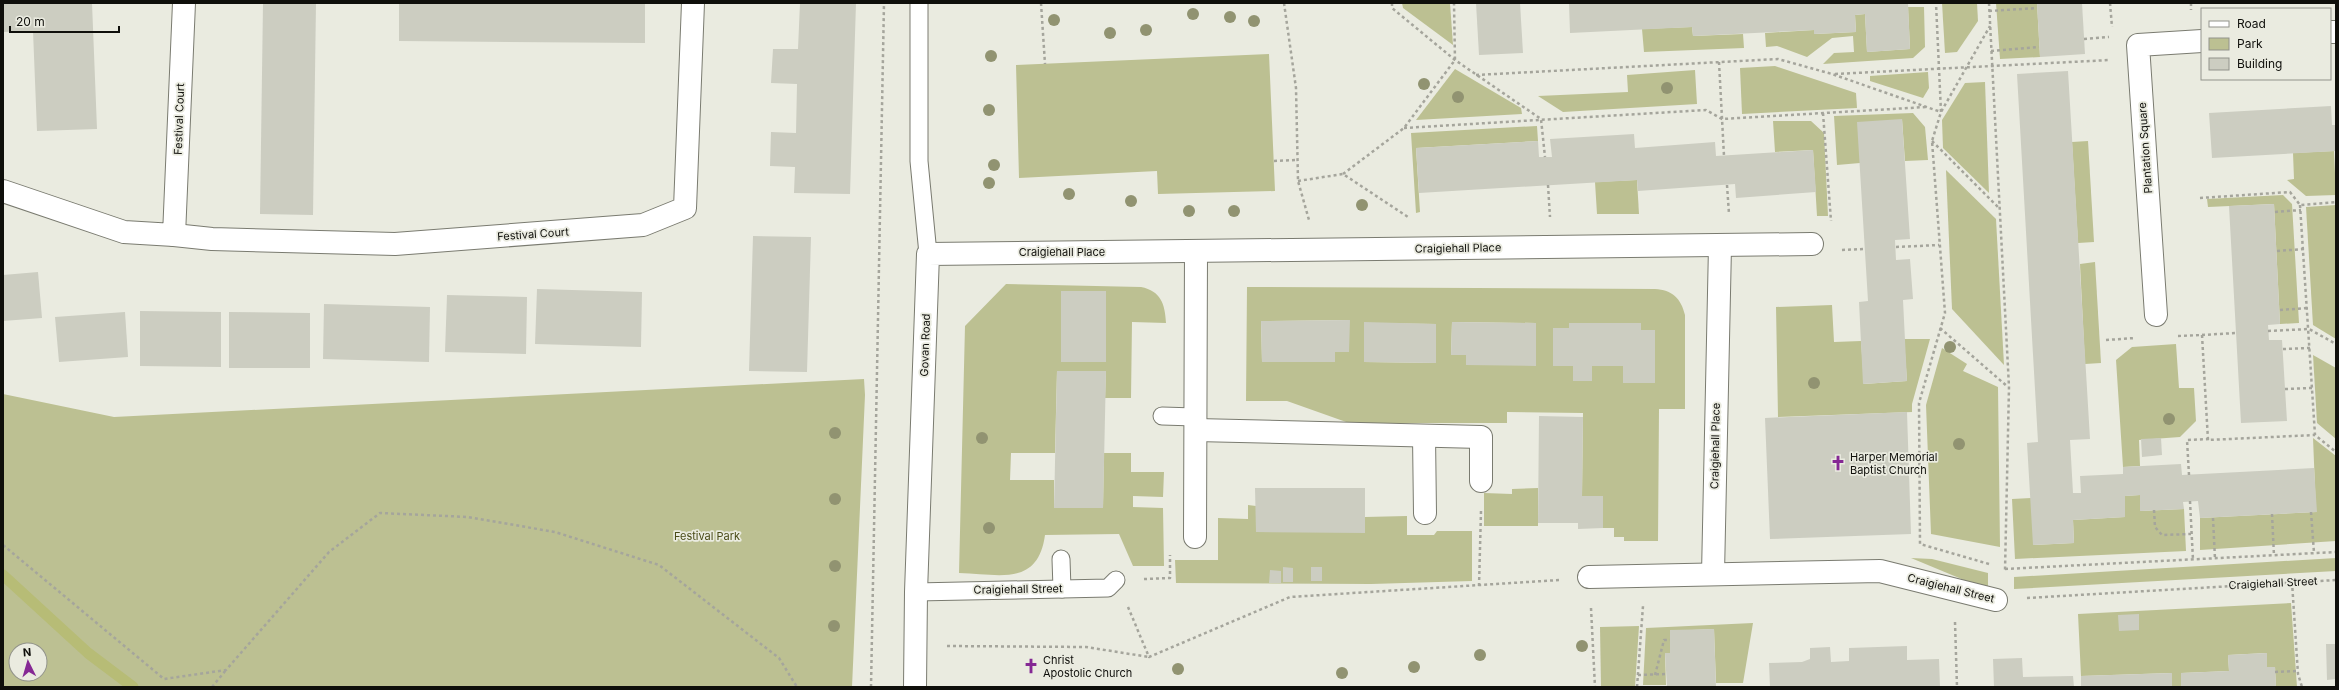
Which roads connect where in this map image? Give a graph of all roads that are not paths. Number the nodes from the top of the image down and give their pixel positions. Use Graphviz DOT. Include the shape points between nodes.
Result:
graph roads {
  1 [pos="184,3"];
  2 [pos="693,3"];
  3 [pos="919,3"];
  4 [pos="2201,41"];
  5 [pos="3,191"];
  6 [pos="174,235"];
  7 [pos="1822,244"];
  8 [pos="1720,246"];
  9 [pos="1196,252"];
  10 [pos="928,254"];
  11 [pos="2156,315"];
  12 [pos="1162,416"];
  13 [pos="1195,423"];
  14 [pos="1424,436"];
  15 [pos="1481,481"];
  16 [pos="1425,514"];
  17 [pos="1195,537"];
  18 [pos="1061,559"];
  19 [pos="1713,574"];
  20 [pos="1589,577"];
  21 [pos="1116,580"];
  22 [pos="1062,589"];
  23 [pos="916,592"];
  24 [pos="1996,600"];
  25 [pos="915,687"];
  1 -- 6 [label="street, Festival Court"];
  2 -- 6 [label="street, Festival Court" via="685,208 643,225 395,244"];
  3 -- 10 [label="lane, Govan Road" via="919,161"];
  4 -- 11 [label="street, Plantation Square" via="2138,45"];
  5 -- 6 [label="street, Festival Court" via="124,232"];
  7 -- 8 [label="street, Craigiehall Place"];
  8 -- 9 [label="street, Craigiehall Place"];
  8 -- 19 [label="street, Craigiehall Place"];
  9 -- 10 [label="street, Craigiehall Place"];
  9 -- 13 [label="street"];
  10 -- 23 [label="street, Govan Road"];
  12 -- 13 [label="lane"];
  13 -- 14 [label="street"];
  13 -- 17 [label="street"];
  14 -- 15 [label="street" via="1481,437"];
  14 -- 16 [label="street"];
  18 -- 22 [label="lane"];
  19 -- 20 [label="street, Craigiehall Street"];
  19 -- 24 [label="street, Craigiehall Street" via="1880,571"];
  21 -- 22 [label="lane, Craigiehall Street" via="1108,588"];
  22 -- 23 [label="lane, Craigiehall Street"];
  23 -- 25 [label="street, Govan Road"];
}
